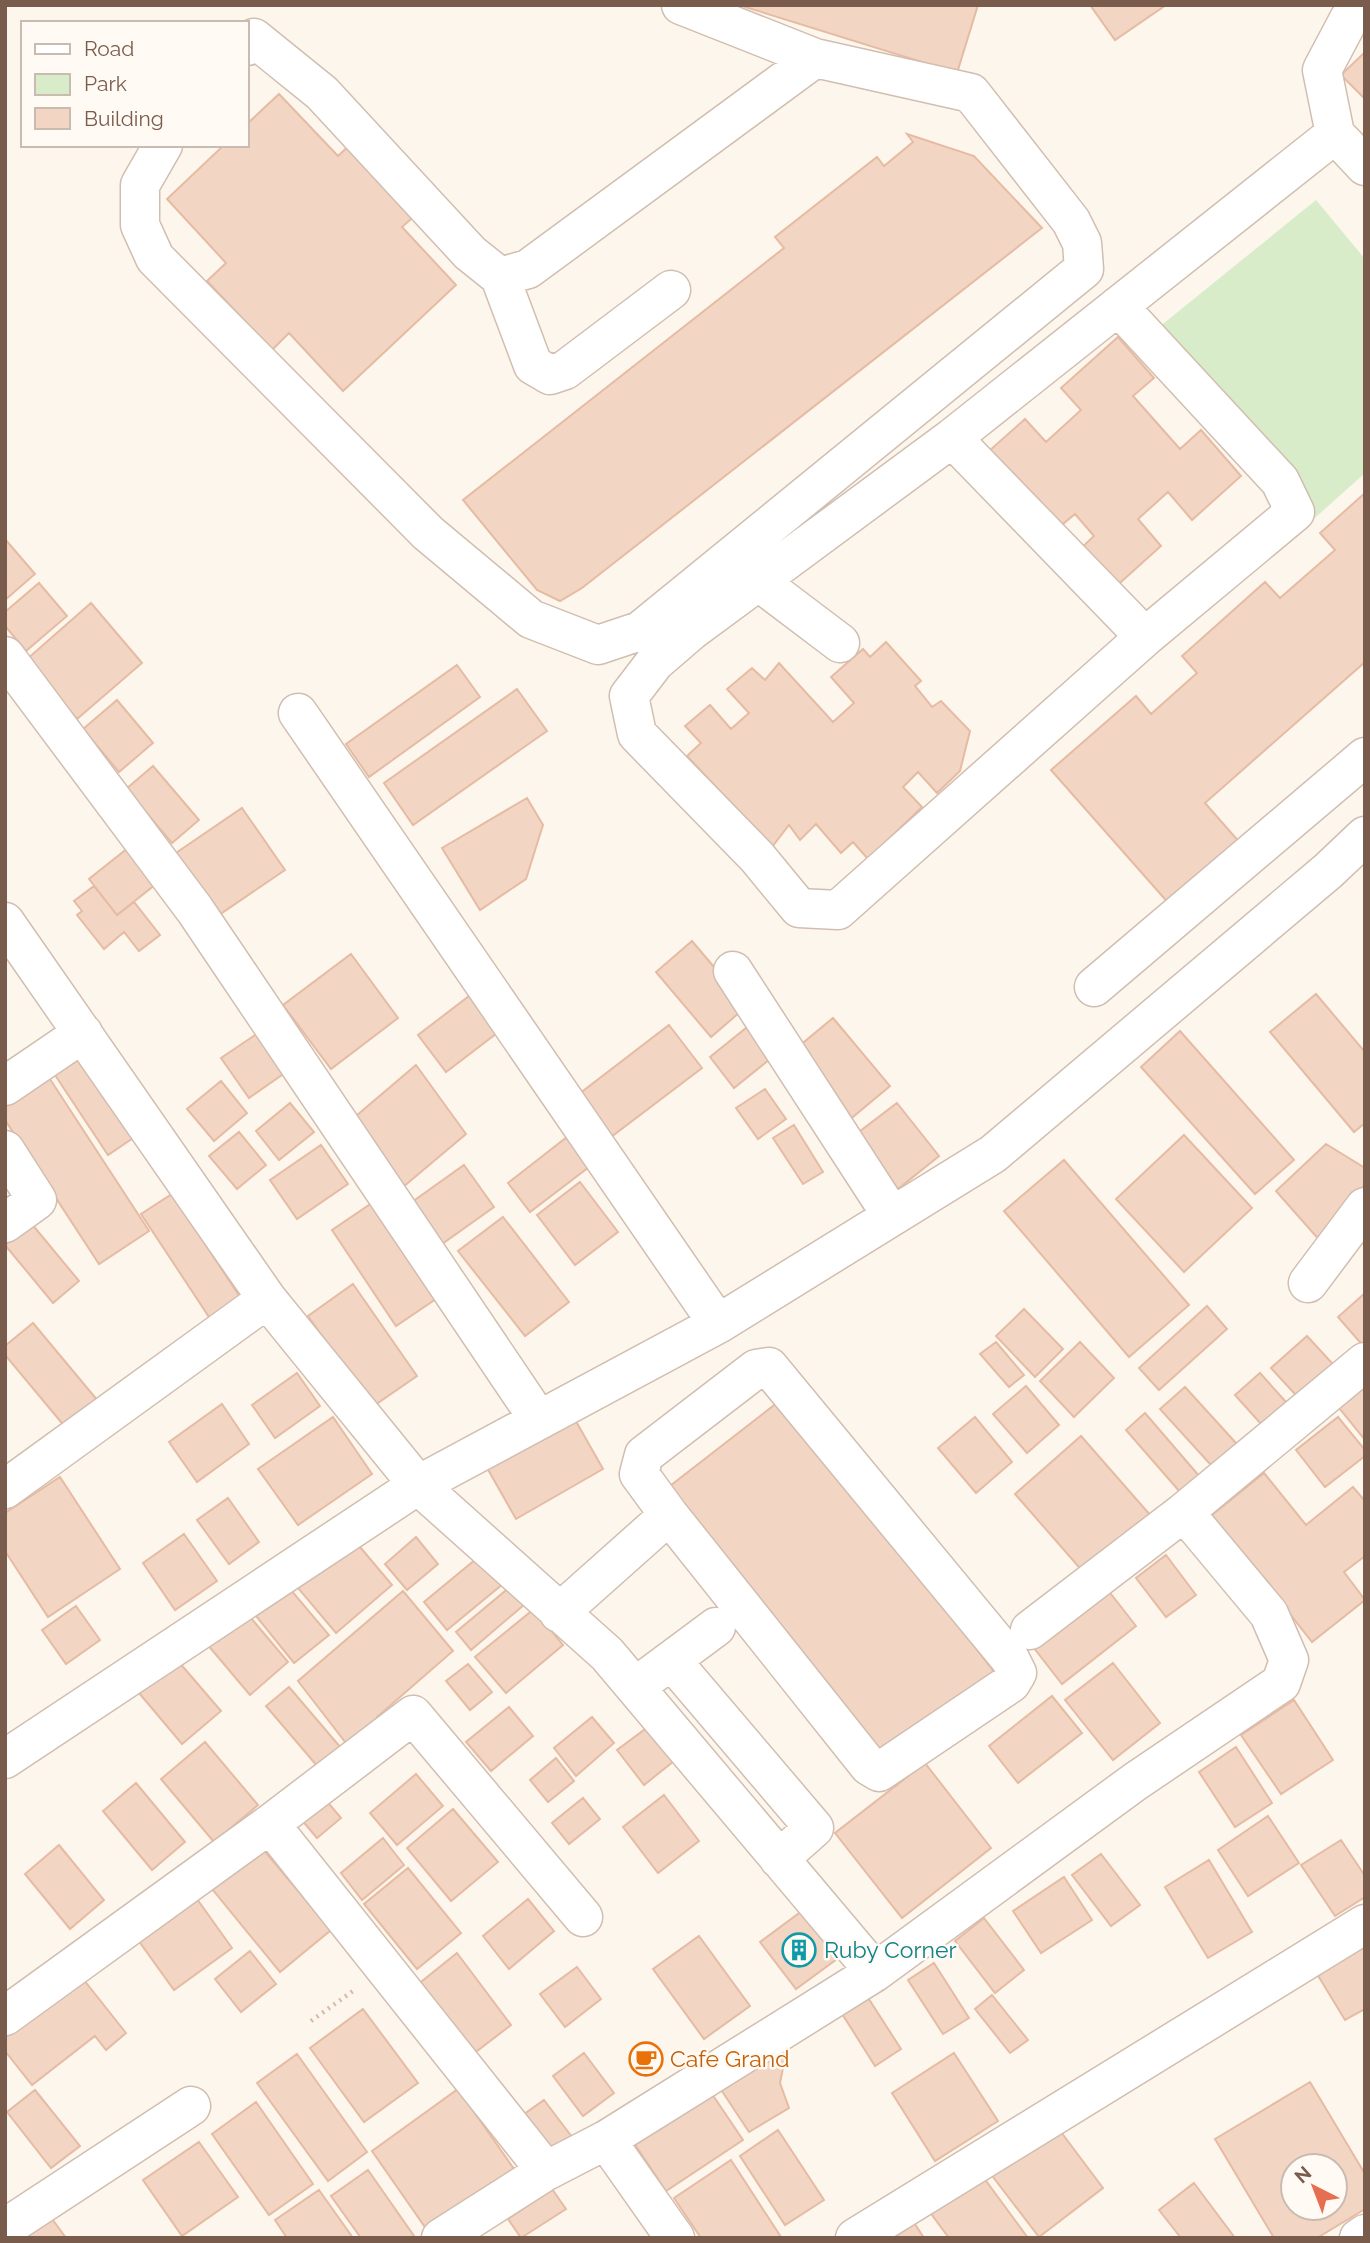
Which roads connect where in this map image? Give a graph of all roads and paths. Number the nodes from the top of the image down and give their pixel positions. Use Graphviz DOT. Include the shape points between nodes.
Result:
graph roads {
  1 [pos="681,5"];
  2 [pos="1362,5"];
  3 [pos="248,45"];
  4 [pos="815,58"];
  5 [pos="1335,134"];
  6 [pos="162,147"];
  7 [pos="1365,166"];
  8 [pos="500,277"];
  9 [pos="671,290"];
  10 [pos="1118,306"];
  11 [pos="952,438"];
  12 [pos="758,581"];
  13 [pos="1144,637"];
  14 [pos="840,643"];
  15 [pos="5,656"];
  16 [pos="298,713"];
  17 [pos="1365,757"];
  18 [pos="1365,836"];
  19 [pos="5,922"];
  20 [pos="733,971"];
  21 [pos="1094,987"];
  22 [pos="83,1034"];
  23 [pos="5,1086"];
  24 [pos="5,1150"];
  25 [pos="1365,1207"];
  26 [pos="892,1216"];
  27 [pos="5,1223"];
  28 [pos="1308,1283"];
  29 [pos="267,1299"];
  30 [pos="718,1324"];
  31 [pos="1365,1362"];
  32 [pos="539,1420"];
  33 [pos="418,1485"];
  34 [pos="5,1489"];
  35 [pos="1184,1512"];
  36 [pos="669,1515"];
  37 [pos="559,1613"];
  38 [pos="716,1627"];
  39 [pos="1030,1630"];
  40 [pos="672,1661"];
  41 [pos="635,1687"];
  42 [pos="5,1759"];
  43 [pos="270,1824"];
  44 [pos="779,1859"];
  45 [pos="583,1917"];
  46 [pos="1365,1924"];
  47 [pos="386,1967"];
  48 [pos="875,1972"];
  49 [pos="5,2016"];
  50 [pos="311,2021"];
  51 [pos="191,2106"];
  52 [pos="606,2140"];
  53 [pos="546,2171"];
  54 [pos="5,2228"];
  55 [pos="1365,2234"];
  56 [pos="441,2238"];
  57 [pos="675,2238"];
  58 [pos="855,2238"];
  59 [pos="1359,2238"];
  1 -- 4 [label="street"];
  2 -- 5 [label="street" via="1349,19 1322,70"];
  3 -- 8 [label="street" via="254,38 322,93 470,253"];
  4 -- 6 [label="street" via="971,93 1070,221 1082,243 1084,270 640,631 598,645 531,619 428,533 155,258 140,225 140,185"];
  4 -- 8 [label="street" via="528,268"];
  5 -- 7 [label="street"];
  5 -- 10 [label="street"];
  8 -- 9 [label="street" via="533,365 550,375 565,370"];
  10 -- 11 [label="street"];
  10 -- 13 [label="street" via="1280,481 1295,512"];
  11 -- 12 [label="street"];
  11 -- 13 [label="street"];
  12 -- 13 [label="street" via="655,662 629,696 637,734 799,908 838,909"];
  12 -- 14 [label="street"];
  15 -- 32 [label="street" via="195,910"];
  16 -- 30 [label="street"];
  17 -- 21 [label="street"];
  18 -- 26 [label="street" via="993,1154"];
  19 -- 22 [label="street"];
  20 -- 26 [label="street"];
  22 -- 23 [label="street"];
  22 -- 29 [label="street"];
  24 -- 27 [label="street" via="37,1200"];
  25 -- 28 [label="street"];
  26 -- 30 [label="street"];
  29 -- 33 [label="street"];
  29 -- 34 [label="street"];
  30 -- 32 [label="street"];
  31 -- 35 [label="street"];
  32 -- 33 [label="street"];
  33 -- 37 [label="street"];
  33 -- 42 [label="street"];
  35 -- 39 [label="street"];
  35 -- 48 [label="street" via="1269,1614 1289,1660 1281,1683 1136,1781"];
  36 -- 36 [label="street" via="869,1766 879,1772 1011,1683 1017,1673 769,1367 756,1369 645,1455 639,1474"];
  36 -- 37 [label="street"];
  37 -- 41 [label="street" via="607,1654"];
  38 -- 40 [label="street"];
  40 -- 41 [label="street"];
  40 -- 44 [label="street" via="814,1828"];
  41 -- 44 [label="street"];
  43 -- 45 [label="street" via="413,1714"];
  43 -- 47 [label="street"];
  43 -- 49 [label="street"];
  44 -- 48 [label="street"];
  46 -- 58 [label="street"];
  47 -- 50 [label="path"];
  47 -- 53 [label="street"];
  48 -- 52 [label="street"];
  51 -- 54 [label="street"];
  52 -- 53 [label="street"];
  52 -- 57 [label="street"];
  53 -- 56 [label="street"];
  55 -- 59 [label="street"];
}
